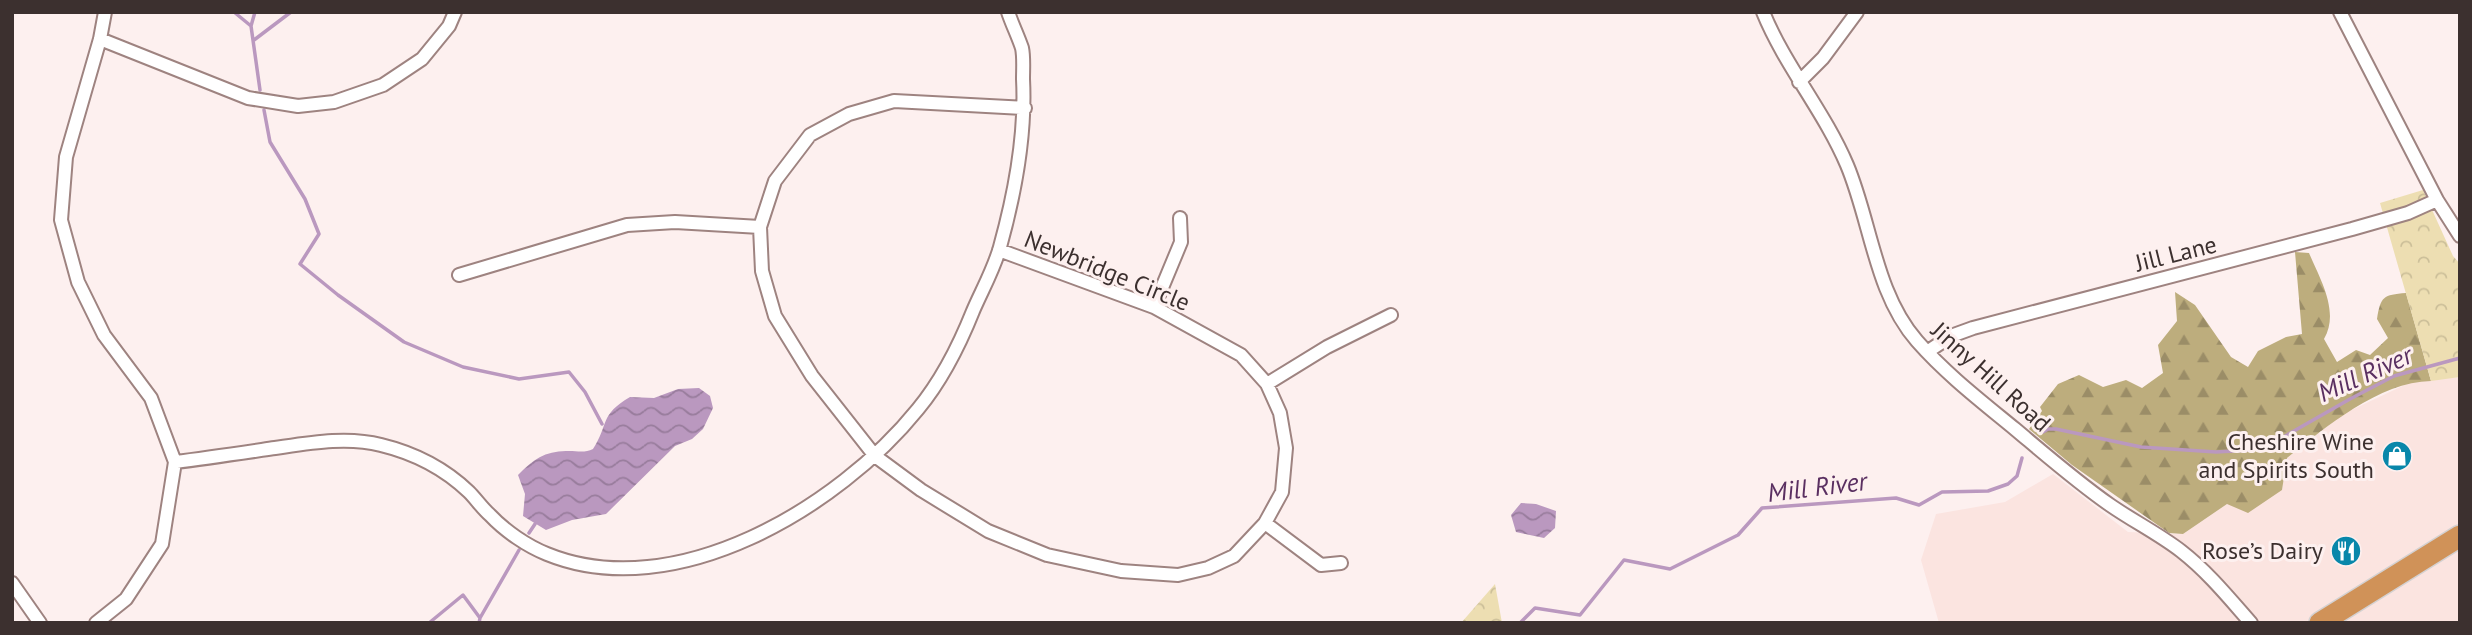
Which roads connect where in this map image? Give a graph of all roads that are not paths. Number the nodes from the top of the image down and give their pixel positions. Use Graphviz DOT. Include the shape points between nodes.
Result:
graph roads {
  1 [pos="105,12"];
  2 [pos="455,12"];
  3 [pos="1008,12"];
  4 [pos="1763,12"];
  5 [pos="1857,12"];
  6 [pos="2340,12"];
  7 [pos="100,39"];
  8 [pos="1799,82"];
  9 [pos="1024,108"];
  10 [pos="2437,200"];
  11 [pos="1180,218"];
  12 [pos="760,228"];
  13 [pos="2460,236"];
  14 [pos="999,250"];
  15 [pos="459,275"];
  16 [pos="1154,307"];
  17 [pos="1391,315"];
  18 [pos="1927,352"];
  19 [pos="1267,384"];
  20 [pos="875,456"];
  21 [pos="175,462"];
  22 [pos="1265,523"];
  23 [pos="2460,536"];
  24 [pos="1341,563"];
  25 [pos="12,583"];
  26 [pos="40,623"];
  27 [pos="96,623"];
  28 [pos="2251,623"];
  29 [pos="2320,623"];
  1 -- 7 [label="street"];
  2 -- 7 [label="street" via="422,60 383,85 334,102 298,106 248,98"];
  3 -- 9 [label="street" via="1022,49"];
  4 -- 8 [label="street, Jinny Hill Road"];
  5 -- 8 [label="street"];
  6 -- 10 [label="street"];
  7 -- 21 [label="street" via="66,157 61,220 78,282 104,335 150,398"];
  8 -- 18 [label="street, Jinny Hill Road" via="1847,165 1899,315"];
  9 -- 12 [label="street" via="894,101 849,114 810,135 775,181"];
  9 -- 14 [label="street" via="1014,190"];
  10 -- 13 [label="street"];
  10 -- 18 [label="street, Jill Lane" via="2352,229 1973,328"];
  11 -- 16 [label="street" via="1181,242"];
  12 -- 15 [label="street" via="675,222 627,225"];
  12 -- 20 [label="street, Newbridge Circle" via="762,271 775,316 812,376"];
  14 -- 16 [label="street, Newbridge Circle"];
  14 -- 20 [label="street" via="956,353 919,408"];
  16 -- 19 [label="street, Newbridge Circle" via="1241,355"];
  17 -- 19 [label="street"];
  18 -- 28 [label="street, Jinny Hill Road" via="2066,471 2182,552"];
  19 -- 22 [label="street, Newbridge Circle" via="1280,413 1286,449 1282,492"];
  20 -- 21 [label="street" via="826,496 763,532 704,554 625,568 585,565 546,554 491,517 444,471 414,454 378,443 310,443"];
  20 -- 22 [label="street, Newbridge Circle" via="988,531 1047,555 1121,571 1178,575 1208,568 1234,556"];
  21 -- 27 [label="street" via="162,544 126,599"];
  22 -- 24 [label="street" via="1321,565"];
  23 -- 29 [label="highway"];
  25 -- 26 [label="street"];
}
